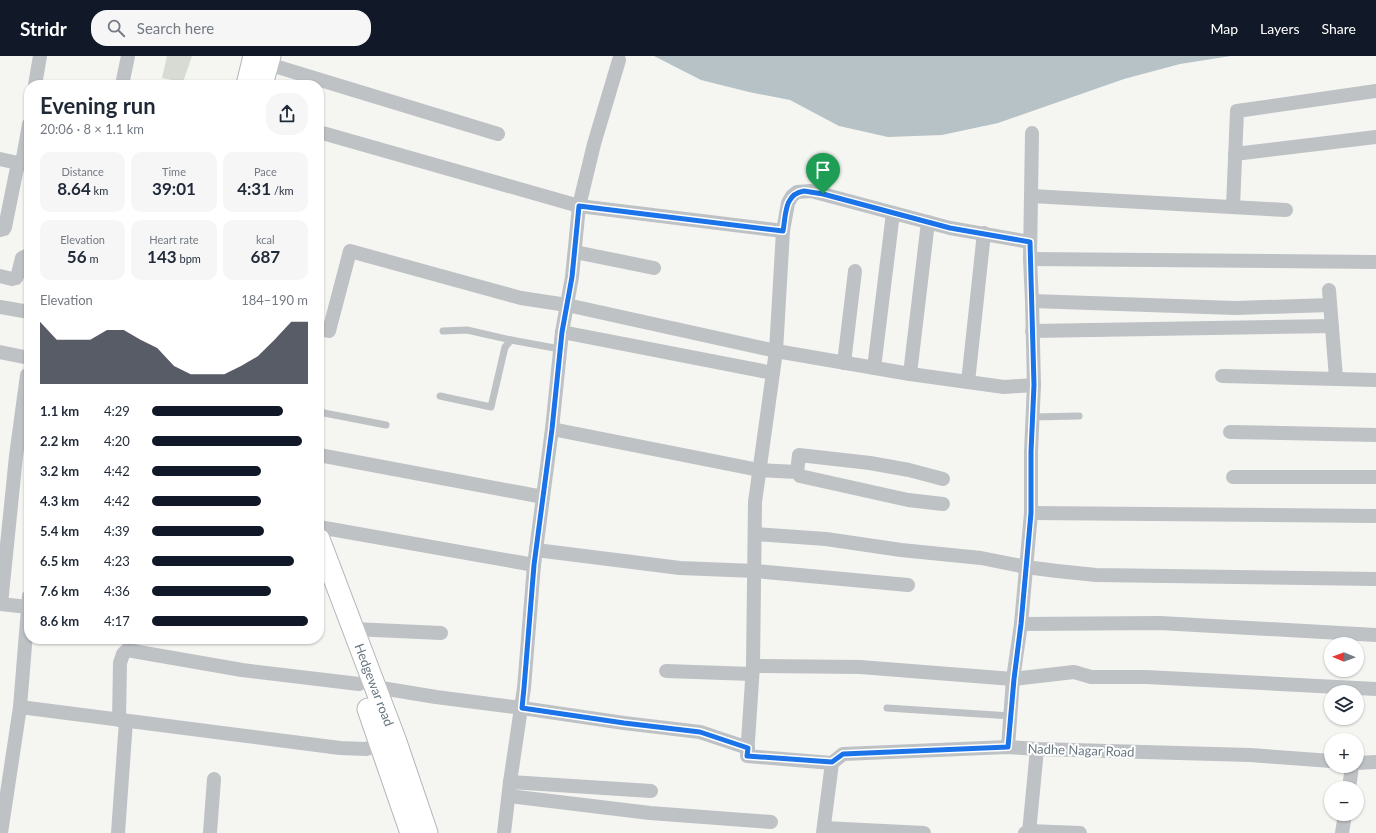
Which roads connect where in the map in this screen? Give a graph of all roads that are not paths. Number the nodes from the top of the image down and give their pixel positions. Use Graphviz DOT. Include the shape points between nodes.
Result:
graph roads {
  1 [pos="40,56"];
  2 [pos="128,56"];
  3 [pos="261,59"];
  4 [pos="619,60"];
  5 [pos="36,80"];
  6 [pos="123,80"];
  7 [pos="250,80"];
  8 [pos="262,80"];
  9 [pos="1376,91"];
  10 [pos="324,133"];
  11 [pos="1032,133"];
  12 [pos="498,134"];
  13 [pos="1376,137"];
  14 [pos="1235,154"];
  15 [pos="0,159"];
  16 [pos="23,164"];
  17 [pos="1031,196"];
  18 [pos="579,206"];
  19 [pos="1233,207"];
  20 [pos="1286,210"];
  21 [pos="893,212"];
  22 [pos="928,222"];
  23 [pos="0,230"];
  24 [pos="783,231"];
  25 [pos="984,233"];
  26 [pos="1030,242"];
  27 [pos="575,252"];
  28 [pos="24,257"];
  29 [pos="1030,258"];
  30 [pos="1376,262"];
  31 [pos="654,268"];
  32 [pos="855,271"];
  33 [pos="0,276"];
  34 [pos="1329,290"];
  35 [pos="1032,301"];
  36 [pos="567,305"];
  37 [pos="1330,305"];
  38 [pos="0,307"];
  39 [pos="24,311"];
  40 [pos="1332,326"];
  41 [pos="324,330"];
  42 [pos="443,331"];
  43 [pos="1032,331"];
  44 [pos="562,332"];
  45 [pos="511,340"];
  46 [pos="560,349"];
  47 [pos="776,351"];
  48 [pos="0,352"];
  49 [pos="24,357"];
  50 [pos="844,363"];
  51 [pos="874,368"];
  52 [pos="773,373"];
  53 [pos="910,374"];
  54 [pos="1222,376"];
  55 [pos="1336,378"];
  56 [pos="1376,380"];
  57 [pos="968,382"];
  58 [pos="1034,385"];
  59 [pos="24,396"];
  60 [pos="440,396"];
  61 [pos="324,413"];
  62 [pos="1079,416"];
  63 [pos="1032,417"];
  64 [pos="386,425"];
  65 [pos="552,429"];
  66 [pos="1230,432"];
  67 [pos="1376,435"];
  68 [pos="324,456"];
  69 [pos="759,470"];
  70 [pos="797,472"];
  71 [pos="1376,477"];
  72 [pos="1233,478"];
  73 [pos="943,479"];
  74 [pos="543,497"];
  75 [pos="943,504"];
  76 [pos="1031,513"];
  77 [pos="1376,516"];
  78 [pos="324,529"];
  79 [pos="755,534"];
  80 [pos="536,550"];
  81 [pos="324,552"];
  82 [pos="534,565"];
  83 [pos="1026,567"];
  84 [pos="755,571"];
  85 [pos="1376,579"];
  86 [pos="908,585"];
  87 [pos="324,587"];
  88 [pos="24,602"];
  89 [pos="1,604"];
  90 [pos="1021,624"];
  91 [pos="353,629"];
  92 [pos="441,633"];
  93 [pos="1376,635"];
  94 [pos="25,644"];
  95 [pos="128,645"];
  96 [pos="752,670"];
  97 [pos="666,672"];
  98 [pos="1014,679"];
  99 [pos="367,686"];
  100 [pos="1376,689"];
  101 [pos="20,707"];
  102 [pos="522,708"];
  103 [pos="888,708"];
  104 [pos="1011,716"];
  105 [pos="122,720"];
  106 [pos="388,742"];
  107 [pos="1008,747"];
  108 [pos="748,748"];
  109 [pos="1037,750"];
  110 [pos="1324,760"];
  111 [pos="832,762"];
  112 [pos="1376,762"];
  113 [pos="1364,763"];
  114 [pos="214,779"];
  115 [pos="510,782"];
  116 [pos="651,791"];
  117 [pos="509,796"];
  118 [pos="1344,821"];
  119 [pos="771,822"];
  120 [pos="823,830"];
  121 [pos="1028,832"];
  122 [pos="1,833"];
  123 [pos="118,833"];
  124 [pos="210,833"];
  125 [pos="411,833"];
  126 [pos="427,833"];
  127 [pos="504,833"];
  128 [pos="924,833"];
  129 [pos="1080,833"];
  130 [pos="1342,833"];
  1 -- 5 [label="street"];
  2 -- 6 [label="street"];
  3 -- 7 [label="main road"];
  3 -- 8 [label="main road"];
  3 -- 12 [label="street"];
  4 -- 18 [label="street"];
  9 -- 14 [label="street" via="1237,111"];
  10 -- 18 [label="street"];
  11 -- 17 [label="street"];
  13 -- 14 [label="street"];
  14 -- 19 [label="street"];
  15 -- 16 [label="street"];
  16 -- 23 [label="street" via="5,227"];
  17 -- 19 [label="street"];
  17 -- 26 [label="street"];
  18 -- 24 [label="street"];
  18 -- 27 [label="street"];
  19 -- 20 [label="street"];
  21 -- 22 [label="street"];
  21 -- 24 [label="street" via="817,193 797,192 788,203"];
  21 -- 51 [label="street"];
  22 -- 25 [label="street"];
  22 -- 53 [label="street"];
  24 -- 47 [label="street"];
  25 -- 26 [label="street"];
  25 -- 57 [label="street"];
  26 -- 29 [label="street"];
  27 -- 31 [label="street"];
  27 -- 36 [label="street"];
  28 -- 33 [label="street" via="16,278"];
  29 -- 30 [label="street"];
  29 -- 35 [label="street"];
  32 -- 50 [label="street"];
  34 -- 37 [label="street"];
  35 -- 37 [label="street" via="1213,307"];
  35 -- 43 [label="street"];
  36 -- 41 [label="street" via="522,298 350,251 329,331"];
  36 -- 44 [label="street"];
  36 -- 47 [label="street"];
  37 -- 40 [label="street"];
  38 -- 39 [label="street"];
  40 -- 43 [label="street"];
  40 -- 55 [label="street"];
  42 -- 45 [label="lane" via="467,330"];
  43 -- 58 [label="street"];
  44 -- 46 [label="street"];
  44 -- 52 [label="street"];
  45 -- 46 [label="lane"];
  45 -- 60 [label="lane" via="505,348 491,407"];
  46 -- 65 [label="street"];
  47 -- 50 [label="street"];
  47 -- 52 [label="street"];
  48 -- 49 [label="street"];
  50 -- 51 [label="street"];
  51 -- 53 [label="street"];
  52 -- 69 [label="street"];
  53 -- 57 [label="street"];
  54 -- 55 [label="street"];
  55 -- 56 [label="street"];
  57 -- 58 [label="street" via="1004,387"];
  58 -- 63 [label="street"];
  59 -- 89 [label="street"];
  61 -- 64 [label="lane"];
  62 -- 63 [label="lane"];
  63 -- 76 [label="street"];
  65 -- 69 [label="street"];
  65 -- 74 [label="street"];
  66 -- 67 [label="street"];
  68 -- 74 [label="street"];
  69 -- 70 [label="street"];
  69 -- 79 [label="street"];
  70 -- 73 [label="street" via="799,455 870,462"];
  70 -- 75 [label="street" via="800,476 908,500"];
  71 -- 72 [label="street"];
  74 -- 80 [label="street"];
  76 -- 77 [label="street"];
  76 -- 83 [label="street"];
  78 -- 82 [label="street"];
  79 -- 83 [label="street" via="826,539 981,558"];
  79 -- 84 [label="street"];
  80 -- 82 [label="street"];
  80 -- 84 [label="street" via="680,568"];
  81 -- 91 [label="main road, Hedgewar road"];
  82 -- 102 [label="street"];
  83 -- 85 [label="street" via="1096,575"];
  83 -- 90 [label="street"];
  84 -- 86 [label="street"];
  84 -- 96 [label="street"];
  87 -- 99 [label="main road, Hedgewar road"];
  88 -- 89 [label="street"];
  90 -- 93 [label="street" via="1160,623"];
  90 -- 98 [label="street"];
  91 -- 92 [label="street"];
  91 -- 99 [label="main road, Hedgewar road"];
  94 -- 101 [label="street"];
  95 -- 99 [label="street" via="242,670"];
  95 -- 105 [label="street" via="120,663"];
  96 -- 97 [label="street"];
  96 -- 98 [label="street" via="860,667"];
  96 -- 108 [label="street"];
  98 -- 100 [label="street" via="1074,672 1091,677 1146,677"];
  98 -- 104 [label="street"];
  99 -- 102 [label="street"];
  99 -- 106 [label="main road, Hedgewar road"];
  101 -- 105 [label="street"];
  101 -- 122 [label="street"];
  102 -- 108 [label="street" via="700,732"];
  102 -- 115 [label="street"];
  103 -- 104 [label="lane"];
  104 -- 107 [label="street"];
  105 -- 106 [label="street" via="340,748 366,749"];
  105 -- 123 [label="street"];
  106 -- 125 [label="main road, Hedgewar road"];
  106 -- 126 [label="main road, Hedgewar road"];
  107 -- 109 [label="street, Nadhe Nagar Road"];
  107 -- 111 [label="street, Nadhe Nagar Road" via="843,754"];
  108 -- 111 [label="street" via="747,756"];
  109 -- 110 [label="street, Nadhe Nagar Road" via="1250,755"];
  109 -- 121 [label="street"];
  111 -- 120 [label="street"];
  112 -- 113 [label="street"];
  114 -- 124 [label="street"];
  115 -- 116 [label="street"];
  115 -- 117 [label="street"];
  117 -- 119 [label="street"];
  117 -- 127 [label="street"];
  118 -- 130 [label="street"];
  120 -- 128 [label="street"];
  121 -- 129 [label="street"];
}
